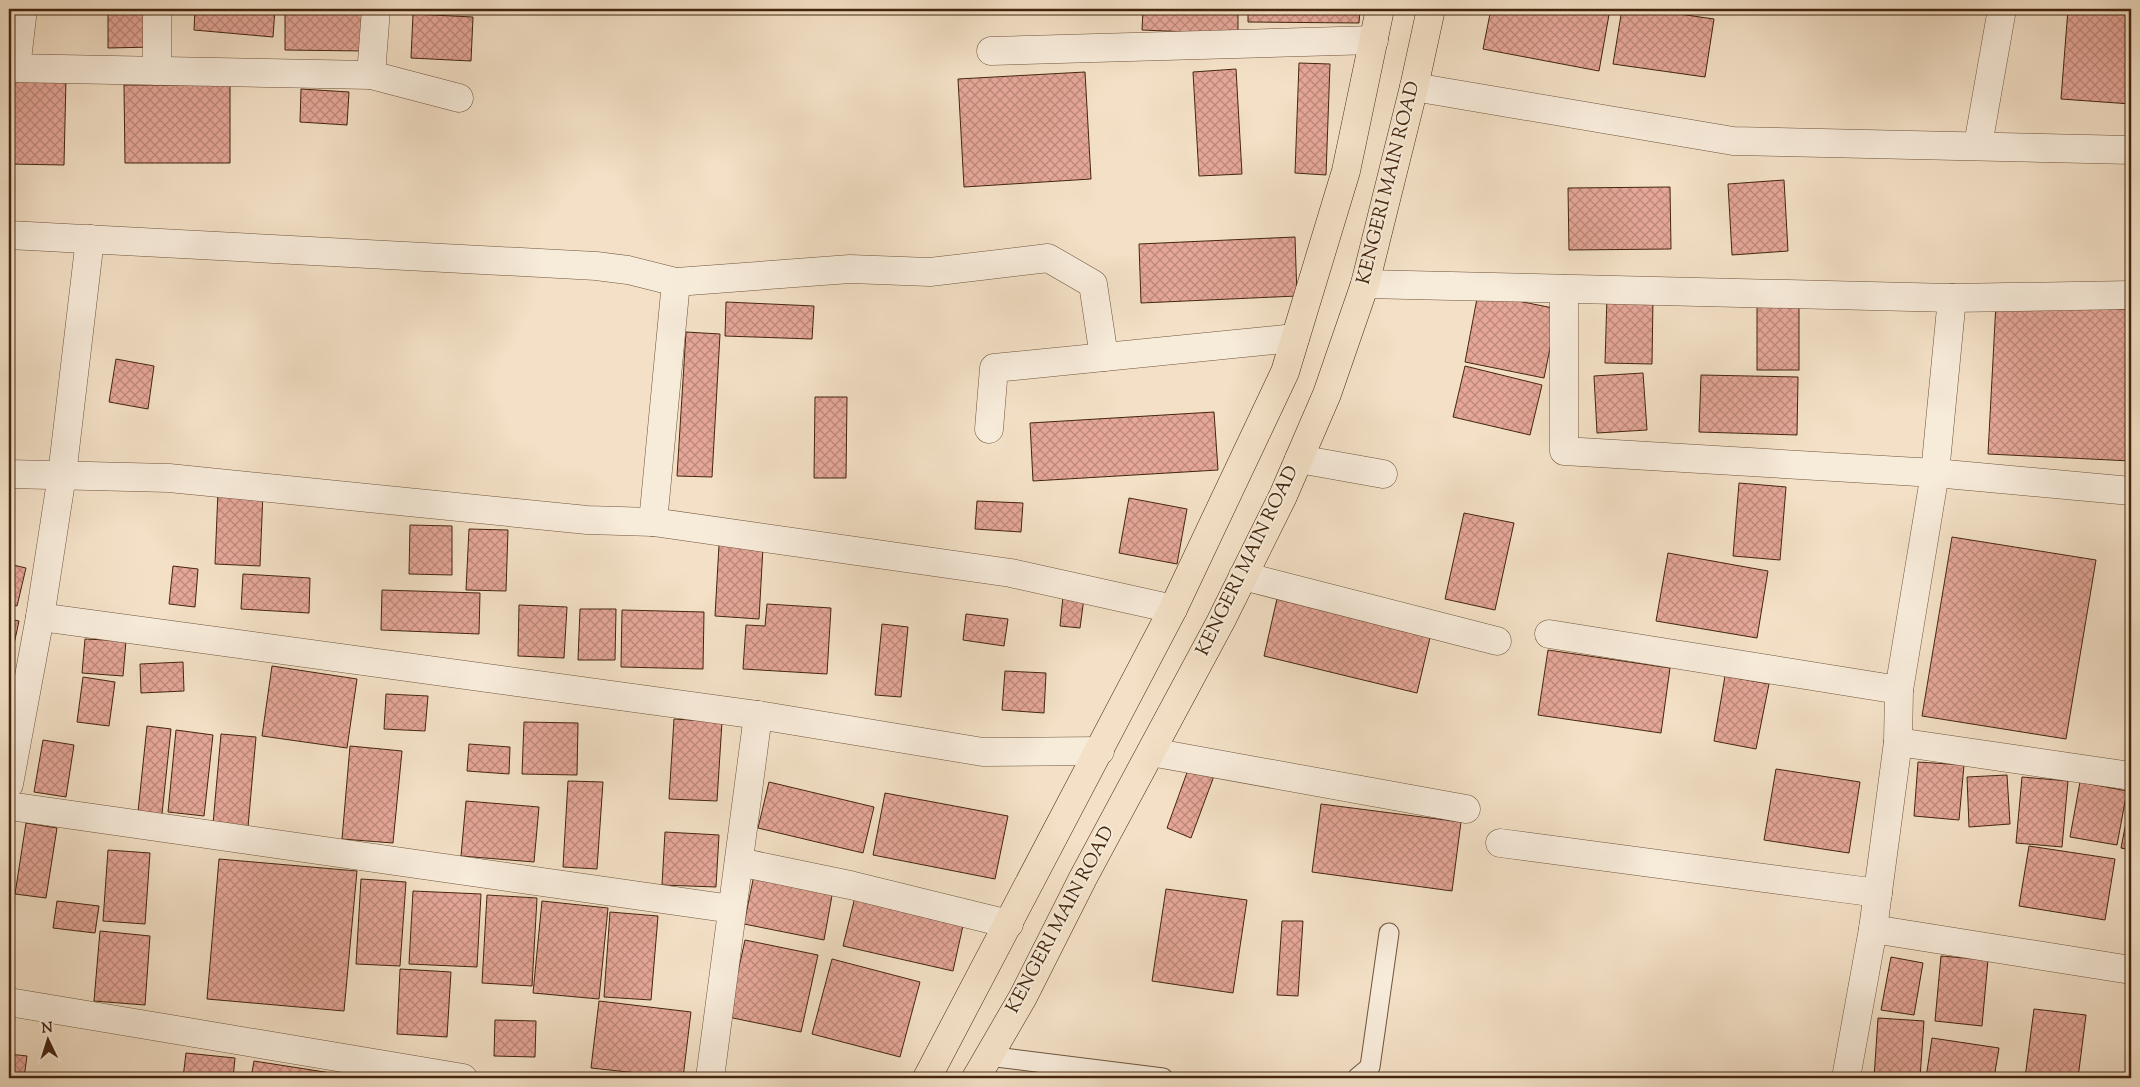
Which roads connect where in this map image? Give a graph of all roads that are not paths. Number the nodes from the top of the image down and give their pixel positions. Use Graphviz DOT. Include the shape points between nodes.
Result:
graph roads {
  1 [pos="23,9"];
  2 [pos="157,9"];
  3 [pos="376,9"];
  4 [pos="1380,9"];
  5 [pos="1430,9"];
  6 [pos="2002,9"];
  7 [pos="1374,40"];
  8 [pos="991,52"];
  9 [pos="12,68"];
  10 [pos="157,71"];
  11 [pos="371,75"];
  12 [pos="1414,87"];
  13 [pos="459,98"];
  14 [pos="1978,145"];
  15 [pos="2131,150"];
  16 [pos="9,235"];
  17 [pos="90,239"];
  18 [pos="676,282"];
  19 [pos="1365,284"];
  20 [pos="1564,288"];
  21 [pos="2131,295"];
  22 [pos="1952,298"];
  23 [pos="1295,338"];
  24 [pos="1104,357"];
  25 [pos="989,430"];
  26 [pos="1299,459"];
  27 [pos="1934,473"];
  28 [pos="9,474"];
  29 [pos="1383,474"];
  30 [pos="62,475"];
  31 [pos="2131,491"];
  32 [pos="652,522"];
  33 [pos="1243,576"];
  34 [pos="1173,610"];
  35 [pos="40,617"];
  36 [pos="1550,634"];
  37 [pos="1497,640"];
  38 [pos="1899,690"];
  39 [pos="758,715"];
  40 [pos="1898,742"];
  41 [pos="1100,751"];
  42 [pos="1151,752"];
  43 [pos="2131,776"];
  44 [pos="9,784"];
  45 [pos="9,806"];
  46 [pos="1466,809"];
  47 [pos="1500,843"];
  48 [pos="739,862"];
  49 [pos="1878,893"];
  50 [pos="732,910"];
  51 [pos="1009,924"];
  52 [pos="1873,929"];
  53 [pos="1389,932"];
  54 [pos="2131,970"];
  55 [pos="9,1002"];
  56 [pos="982,1067"];
  57 [pos="1056,1071"];
  58 [pos="463,1078"];
  59 [pos="710,1078"];
  60 [pos="927,1078"];
  61 [pos="1163,1078"];
  62 [pos="1357,1078"];
  63 [pos="1846,1078"];
  1 -- 9 [label="street"];
  2 -- 10 [label="street"];
  3 -- 11 [label="street"];
  4 -- 7 [label="main road"];
  5 -- 12 [label="main road, KENGERI MAIN ROAD"];
  6 -- 14 [label="street"];
  7 -- 8 [label="street"];
  7 -- 23 [label="main road" via="1346,171"];
  9 -- 10 [label="street"];
  10 -- 11 [label="street"];
  11 -- 13 [label="street"];
  12 -- 14 [label="street" via="1734,140"];
  12 -- 19 [label="main road, KENGERI MAIN ROAD"];
  14 -- 15 [label="street"];
  16 -- 17 [label="street"];
  17 -- 18 [label="street" via="596,266"];
  17 -- 30 [label="street"];
  18 -- 24 [label="street" via="850,270 930,272 1048,258 1093,284"];
  18 -- 32 [label="street"];
  19 -- 20 [label="street"];
  19 -- 26 [label="main road, KENGERI MAIN ROAD" via="1327,394"];
  20 -- 22 [label="street"];
  20 -- 27 [label="street" via="1564,451"];
  21 -- 22 [label="street"];
  22 -- 27 [label="street"];
  23 -- 24 [label="street"];
  23 -- 34 [label="main road" via="1285,372"];
  24 -- 25 [label="street" via="994,368"];
  26 -- 29 [label="street"];
  26 -- 33 [label="main road, KENGERI MAIN ROAD"];
  27 -- 31 [label="street"];
  27 -- 38 [label="street"];
  28 -- 30 [label="street"];
  30 -- 32 [label="street" via="169,478 587,520"];
  30 -- 35 [label="street"];
  32 -- 34 [label="street" via="1010,573"];
  33 -- 37 [label="street"];
  33 -- 42 [label="main road, KENGERI MAIN ROAD"];
  34 -- 41 [label="main road"];
  35 -- 39 [label="street"];
  35 -- 44 [label="street"];
  36 -- 38 [label="street"];
  38 -- 40 [label="street"];
  39 -- 41 [label="street" via="983,752"];
  39 -- 48 [label="street"];
  40 -- 43 [label="street"];
  40 -- 49 [label="street"];
  41 -- 51 [label="main road"];
  42 -- 46 [label="street"];
  42 -- 56 [label="main road, KENGERI MAIN ROAD" via="1023,997"];
  45 -- 50 [label="street"];
  47 -- 49 [label="street"];
  48 -- 50 [label="street"];
  48 -- 51 [label="street"];
  49 -- 52 [label="street"];
  50 -- 59 [label="street"];
  51 -- 60 [label="main road"];
  52 -- 54 [label="street"];
  52 -- 63 [label="street"];
  53 -- 62 [label="lane" via="1370,1067"];
  55 -- 58 [label="street"];
  56 -- 57 [label="lane"];
  57 -- 61 [label="lane"];
}
